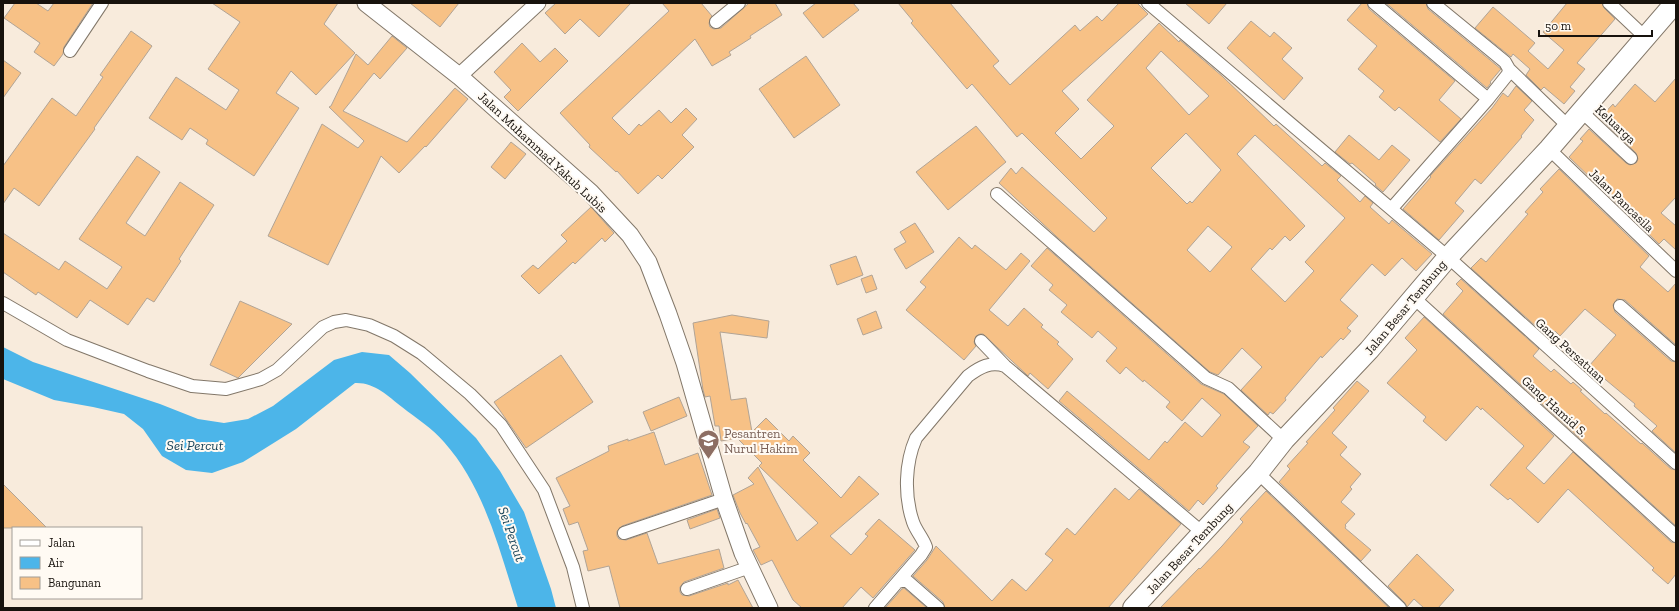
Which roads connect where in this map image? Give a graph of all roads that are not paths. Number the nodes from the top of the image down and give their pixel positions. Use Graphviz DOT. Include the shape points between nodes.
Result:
graph roads {
  1 [pos="102,3"];
  2 [pos="366,3"];
  3 [pos="538,3"];
  4 [pos="739,3"];
  5 [pos="1148,3"];
  6 [pos="1374,3"];
  7 [pos="1433,3"];
  8 [pos="1609,3"];
  9 [pos="1675,3"];
  10 [pos="716,22"];
  11 [pos="1645,37"];
  12 [pos="70,51"];
  13 [pos="1509,70"];
  14 [pos="459,76"];
  15 [pos="1488,99"];
  16 [pos="1581,111"];
  17 [pos="1568,126"];
  18 [pos="1549,149"];
  19 [pos="1631,158"];
  20 [pos="997,194"];
  21 [pos="1392,208"];
  22 [pos="1448,256"];
  23 [pos="1676,271"];
  24 [pos="1414,298"];
  25 [pos="3,303"];
  26 [pos="1620,306"];
  27 [pos="981,342"];
  28 [pos="1676,355"];
  29 [pos="1005,366"];
  30 [pos="1284,440"];
  31 [pos="1676,463"];
  32 [pos="1258,473"];
  33 [pos="724,499"];
  34 [pos="624,533"];
  35 [pos="1203,533"];
  36 [pos="1676,536"];
  37 [pos="750,567"];
  38 [pos="898,582"];
  39 [pos="687,589"];
  40 [pos="583,608"];
  41 [pos="769,608"];
  42 [pos="875,608"];
  43 [pos="938,608"];
  44 [pos="1133,608"];
  45 [pos="1400,608"];
  1 -- 12 [label="street"];
  2 -- 14 [label="main road, Jalan Muhammad Yakub Lubis"];
  3 -- 14 [label="street"];
  4 -- 10 [label="street"];
  5 -- 21 [label="street, Gang Persatuan"];
  6 -- 15 [label="street"];
  7 -- 13 [label="street" via="1505,62"];
  8 -- 11 [label="street"];
  9 -- 11 [label="highway, Jalan Besar Tembung"];
  11 -- 16 [label="highway, Jalan Besar Tembung"];
  13 -- 15 [label="street"];
  13 -- 17 [label="street"];
  14 -- 33 [label="main road, Jalan Muhammad Yakub Lubis" via="590,192 630,235 648,262 686,363"];
  15 -- 21 [label="street"];
  16 -- 17 [label="highway, Jalan Besar Tembung"];
  16 -- 19 [label="street, Keluarga"];
  17 -- 18 [label="highway, Jalan Besar Tembung"];
  18 -- 22 [label="highway, Jalan Besar Tembung"];
  18 -- 23 [label="street, Jalan Pancasila"];
  20 -- 30 [label="street" via="1206,378 1228,388"];
  21 -- 22 [label="street, Gang Persatuan"];
  22 -- 24 [label="highway, Jalan Besar Tembung"];
  22 -- 31 [label="street, Gang Persatuan"];
  24 -- 30 [label="highway, Jalan Besar Tembung"];
  24 -- 36 [label="street, Gang Hamid S."];
  25 -- 40 [label="street" via="66,340 192,386 226,389 261,380 277,370 323,327 334,322 346,320 369,325 394,336 421,353 470,394 501,425 544,490 573,567"];
  26 -- 28 [label="street"];
  27 -- 29 [label="street"];
  29 -- 35 [label="street"];
  29 -- 38 [label="street" via="997,363 973,372 916,438 908,464 909,499 914,524 926,547"];
  30 -- 32 [label="highway, Jalan Besar Tembung"];
  32 -- 35 [label="highway, Jalan Besar Tembung"];
  32 -- 45 [label="street"];
  33 -- 34 [label="street"];
  33 -- 37 [label="main road, Jalan Muhammad Yakub Lubis"];
  35 -- 44 [label="highway, Jalan Besar Tembung"];
  37 -- 39 [label="street"];
  37 -- 41 [label="main road, Jalan Muhammad Yakub Lubis"];
  38 -- 42 [label="street"];
  38 -- 43 [label="street" via="906,580"];
}
